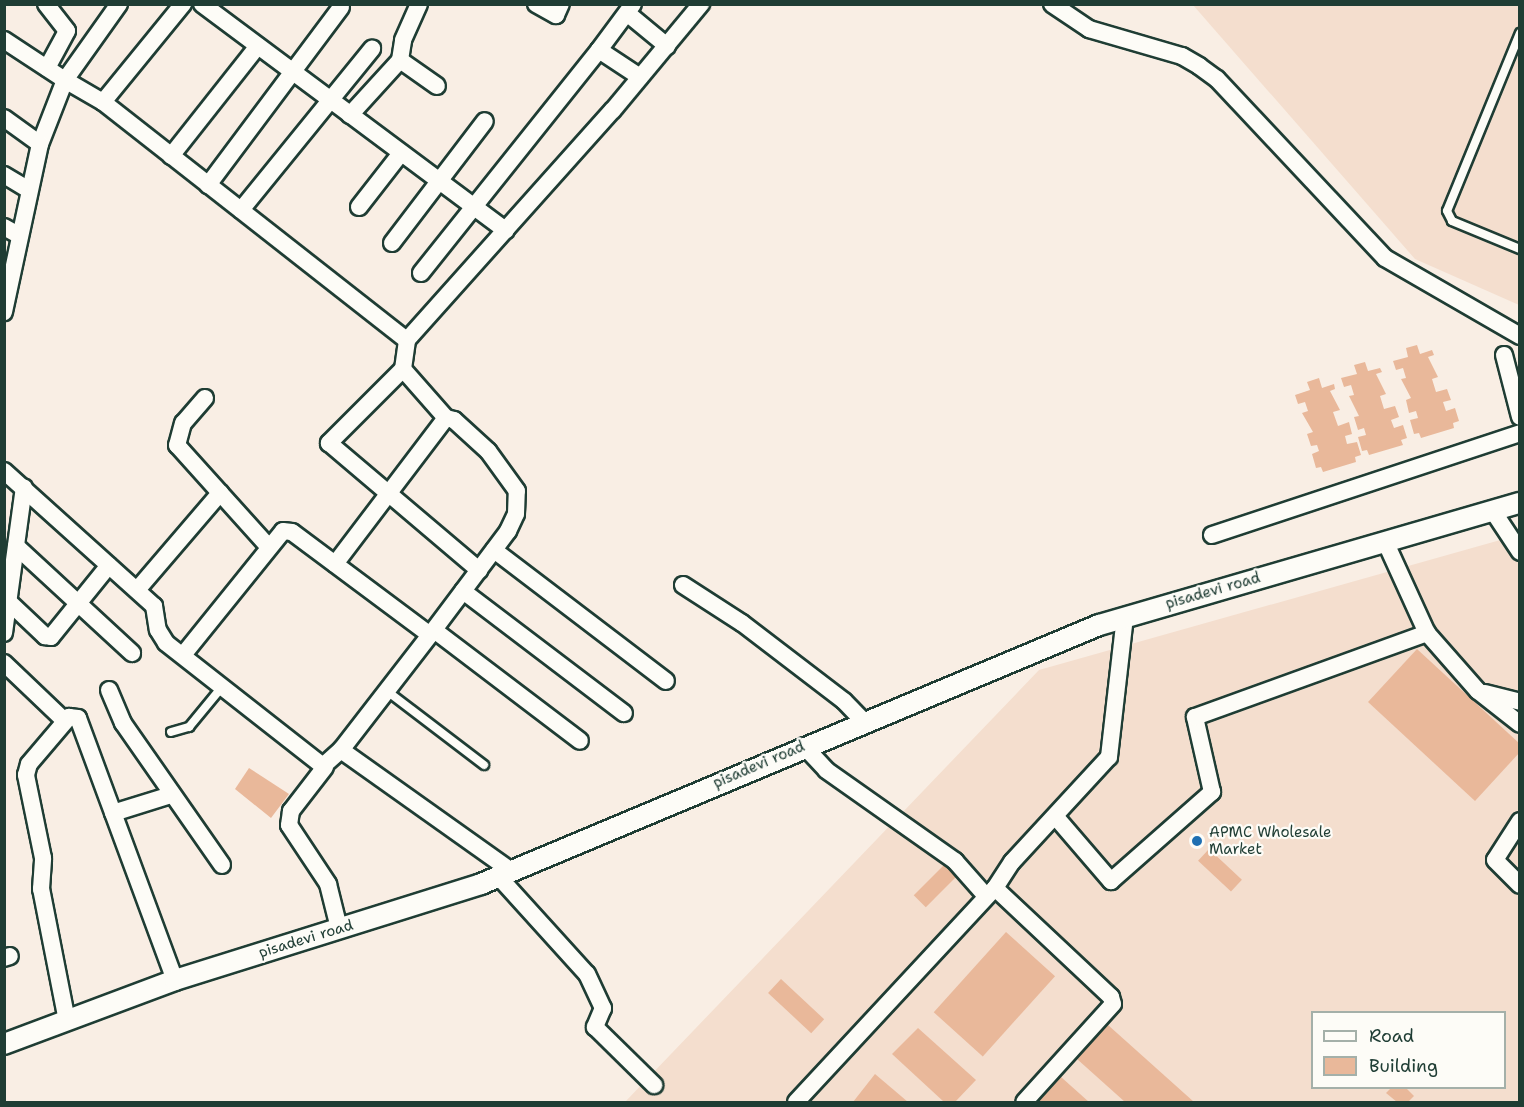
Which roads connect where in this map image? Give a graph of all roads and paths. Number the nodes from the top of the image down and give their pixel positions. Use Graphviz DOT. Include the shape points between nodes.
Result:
graph roads {
  1 [pos="46,4"];
  2 [pos="119,4"];
  3 [pos="183,4"];
  4 [pos="202,4"];
  5 [pos="420,4"];
  6 [pos="536,4"];
  7 [pos="561,4"];
  8 [pos="701,4"];
  9 [pos="1052,4"];
  10 [pos="340,5"];
  11 [pos="630,9"];
  12 [pos="1520,33"];
  13 [pos="4,40"];
  14 [pos="258,46"];
  15 [pos="667,46"];
  16 [pos="372,48"];
  17 [pos="598,50"];
  18 [pos="400,60"];
  19 [pos="47,68"];
  20 [pos="291,73"];
  21 [pos="640,77"];
  22 [pos="65,80"];
  23 [pos="437,86"];
  24 [pos="330,100"];
  25 [pos="103,102"];
  26 [pos="350,115"];
  27 [pos="4,118"];
  28 [pos="485,121"];
  29 [pos="40,144"];
  30 [pos="401,153"];
  31 [pos="171,156"];
  32 [pos="4,175"];
  33 [pos="440,182"];
  34 [pos="208,185"];
  35 [pos="29,190"];
  36 [pos="359,207"];
  37 [pos="475,208"];
  38 [pos="241,210"];
  39 [pos="4,227"];
  40 [pos="506,231"];
  41 [pos="20,236"];
  42 [pos="392,243"];
  43 [pos="1520,249"];
  44 [pos="421,273"];
  45 [pos="4,312"];
  46 [pos="1520,336"];
  47 [pos="407,340"];
  48 [pos="1504,355"];
  49 [pos="403,369"];
  50 [pos="206,398"];
  51 [pos="1520,417"];
  52 [pos="446,418"];
  53 [pos="1520,433"];
  54 [pos="4,471"];
  55 [pos="24,487"];
  56 [pos="220,493"];
  57 [pos="387,494"];
  58 [pos="1520,503"];
  59 [pos="1493,511"];
  60 [pos="1212,535"];
  61 [pos="1385,541"];
  62 [pos="16,546"];
  63 [pos="268,546"];
  64 [pos="494,550"];
  65 [pos="1520,552"];
  66 [pos="335,564"];
  67 [pos="109,565"];
  68 [pos="479,570"];
  69 [pos="683,585"];
  70 [pos="137,590"];
  71 [pos="463,591"];
  72 [pos="9,602"];
  73 [pos="79,605"];
  74 [pos="1125,617"];
  75 [pos="432,632"];
  76 [pos="4,633"];
  77 [pos="1427,633"];
  78 [pos="132,652"];
  79 [pos="183,655"];
  80 [pos="4,663"];
  81 [pos="666,681"];
  82 [pos="223,686"];
  83 [pos="109,690"];
  84 [pos="387,691"];
  85 [pos="1478,691"];
  86 [pos="1520,702"];
  87 [pos="624,713"];
  88 [pos="65,721"];
  89 [pos="863,721"];
  90 [pos="1520,724"];
  91 [pos="171,732"];
  92 [pos="580,741"];
  93 [pos="804,746"];
  94 [pos="341,750"];
  95 [pos="484,765"];
  96 [pos="325,767"];
  97 [pos="171,795"];
  98 [pos="112,813"];
  99 [pos="1055,816"];
  100 [pos="1520,821"];
  101 [pos="222,865"];
  102 [pos="504,873"];
  103 [pos="1520,885"];
  104 [pos="990,892"];
  105 [pos="339,928"];
  106 [pos="175,980"];
  107 [pos="67,1021"];
  108 [pos="4,1044"];
  109 [pos="654,1085"];
  110 [pos="796,1102"];
  111 [pos="1024,1102"];
  1 -- 19 [label="street" via="67,31"];
  2 -- 22 [label="street"];
  3 -- 25 [label="street"];
  4 -- 14 [label="street"];
  5 -- 18 [label="street" via="403,40"];
  6 -- 7 [label="street" via="556,15"];
  8 -- 15 [label="street"];
  9 -- 46 [label="street" via="1089,29 1182,56 1199,66 1217,79 1384,258"];
  10 -- 20 [label="street"];
  11 -- 15 [label="street"];
  11 -- 17 [label="street"];
  12 -- 43 [label="lane" via="1447,211 1452,221"];
  13 -- 19 [label="street"];
  14 -- 20 [label="street"];
  14 -- 31 [label="street"];
  15 -- 21 [label="street"];
  16 -- 24 [label="street"];
  17 -- 21 [label="street"];
  17 -- 37 [label="street"];
  18 -- 23 [label="street"];
  18 -- 26 [label="street"];
  19 -- 22 [label="street"];
  20 -- 24 [label="street"];
  20 -- 34 [label="street"];
  21 -- 40 [label="street"];
  22 -- 25 [label="street"];
  22 -- 29 [label="street"];
  24 -- 26 [label="street"];
  24 -- 38 [label="street"];
  25 -- 31 [label="street"];
  26 -- 30 [label="street"];
  27 -- 29 [label="street"];
  28 -- 33 [label="street"];
  29 -- 35 [label="street"];
  30 -- 33 [label="street"];
  30 -- 36 [label="street"];
  31 -- 34 [label="street"];
  32 -- 35 [label="street"];
  33 -- 37 [label="street"];
  33 -- 42 [label="street"];
  34 -- 38 [label="street"];
  35 -- 41 [label="street"];
  37 -- 40 [label="street"];
  37 -- 44 [label="street"];
  38 -- 47 [label="street"];
  39 -- 41 [label="street"];
  40 -- 47 [label="street"];
  41 -- 45 [label="street"];
  47 -- 49 [label="street"];
  48 -- 51 [label="street"];
  49 -- 52 [label="street"];
  49 -- 57 [label="street" via="328,443"];
  50 -- 56 [label="street" via="183,423 177,445"];
  52 -- 57 [label="street"];
  52 -- 64 [label="street" via="488,451 517,490 516,514"];
  53 -- 60 [label="street"];
  54 -- 55 [label="street"];
  55 -- 62 [label="street"];
  55 -- 67 [label="street"];
  56 -- 63 [label="street"];
  56 -- 70 [label="street"];
  57 -- 66 [label="street"];
  57 -- 68 [label="street"];
  58 -- 59 [label="street, pisadevi road"];
  59 -- 61 [label="street, pisadevi road"];
  59 -- 65 [label="street"];
  61 -- 74 [label="street, pisadevi road"];
  61 -- 77 [label="street"];
  62 -- 72 [label="street"];
  62 -- 73 [label="street"];
  63 -- 66 [label="street" via="283,531 292,532"];
  63 -- 79 [label="street"];
  64 -- 68 [label="street"];
  64 -- 81 [label="street"];
  66 -- 75 [label="street"];
  67 -- 70 [label="street"];
  67 -- 73 [label="street"];
  68 -- 71 [label="street"];
  69 -- 89 [label="street" via="742,623 844,701"];
  70 -- 79 [label="street" via="156,609 162,638"];
  71 -- 75 [label="street"];
  71 -- 87 [label="street"];
  72 -- 73 [label="street" via="48,637 56,635"];
  72 -- 76 [label="street"];
  73 -- 78 [label="street"];
  74 -- 89 [label="street, pisadevi road"];
  74 -- 99 [label="street" via="1109,757"];
  75 -- 84 [label="street"];
  75 -- 92 [label="street"];
  77 -- 85 [label="street"];
  77 -- 99 [label="street" via="1195,717 1212,792 1112,881"];
  79 -- 82 [label="street"];
  80 -- 88 [label="street"];
  82 -- 91 [label="lane" via="189,727"];
  82 -- 96 [label="street"];
  83 -- 97 [label="street" via="123,723"];
  84 -- 94 [label="street"];
  84 -- 95 [label="lane"];
  85 -- 86 [label="street"];
  85 -- 90 [label="street"];
  88 -- 98 [label="street" via="72,716 78,718"];
  88 -- 107 [label="street" via="30,764 26,775 43,858 41,889"];
  89 -- 93 [label="street, pisadevi road"];
  93 -- 102 [label="street, pisadevi road"];
  93 -- 104 [label="street" via="826,771 955,861"];
  94 -- 96 [label="street"];
  94 -- 102 [label="street"];
  96 -- 105 [label="street" via="291,812 289,825 328,884"];
  97 -- 98 [label="street"];
  97 -- 101 [label="street"];
  98 -- 106 [label="street"];
  99 -- 104 [label="street"];
  100 -- 103 [label="street" via="1495,860"];
  102 -- 105 [label="street, pisadevi road"];
  102 -- 109 [label="street" via="587,974 603,1008 595,1027"];
  104 -- 110 [label="street"];
  104 -- 111 [label="street" via="1111,997 1113,1004"];
  105 -- 106 [label="street, pisadevi road"];
  106 -- 107 [label="street, pisadevi road"];
  107 -- 108 [label="street, pisadevi road"];
}
